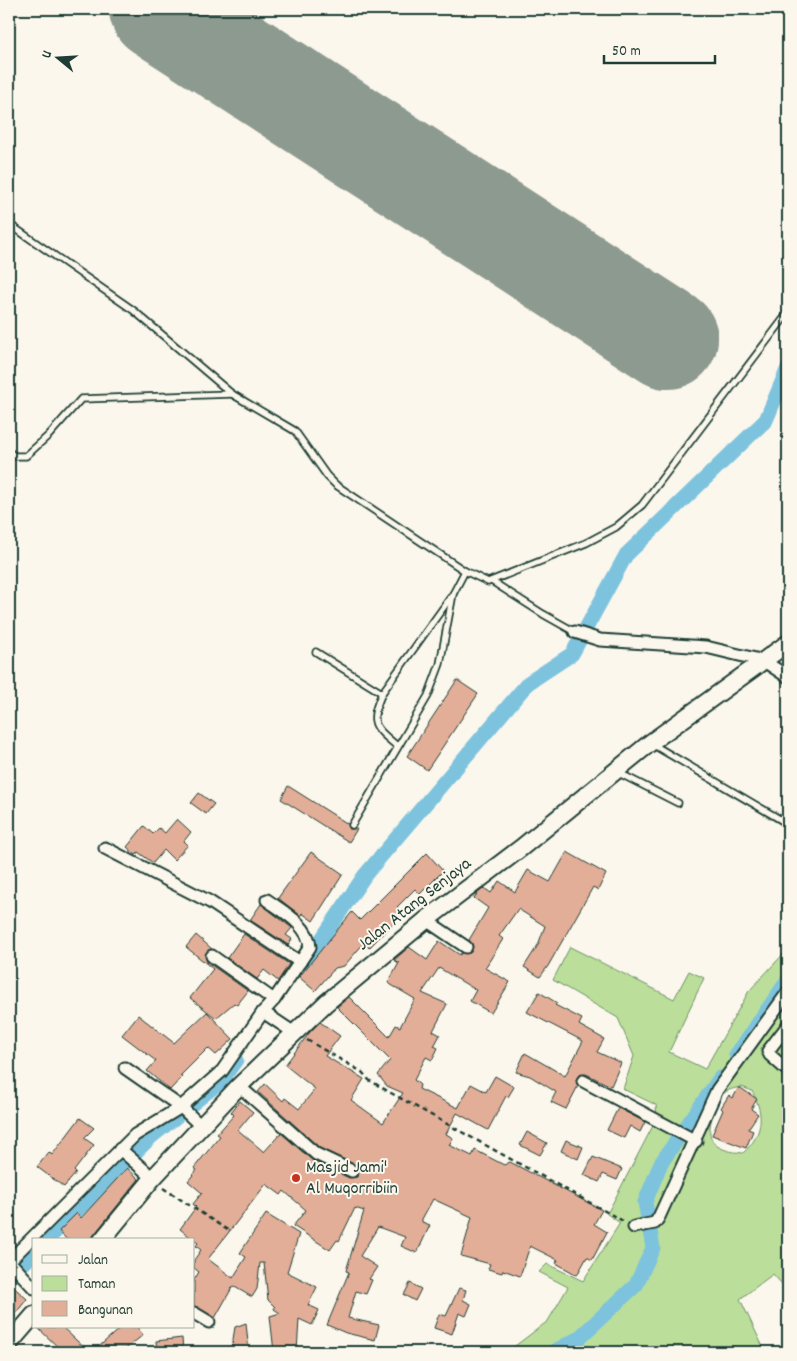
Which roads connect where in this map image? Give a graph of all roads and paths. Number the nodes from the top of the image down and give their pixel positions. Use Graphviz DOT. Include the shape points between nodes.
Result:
graph roads {
  1 [pos="9,224"];
  2 [pos="788,313"];
  3 [pos="232,394"];
  4 [pos="9,452"];
  5 [pos="465,572"];
  6 [pos="494,582"];
  7 [pos="453,594"];
  8 [pos="575,632"];
  9 [pos="788,643"];
  10 [pos="316,652"];
  11 [pos="764,661"];
  12 [pos="788,677"];
  13 [pos="382,693"];
  14 [pos="650,743"];
  15 [pos="397,746"];
  16 [pos="616,771"];
  17 [pos="678,803"];
  18 [pos="788,824"];
  19 [pos="352,825"];
  20 [pos="105,848"];
  21 [pos="267,900"];
  22 [pos="426,920"];
  23 [pos="466,947"];
  24 [pos="212,956"];
  25 [pos="300,962"];
  26 [pos="788,992"];
  27 [pos="274,1000"];
  28 [pos="264,1013"];
  29 [pos="788,1024"];
  30 [pos="287,1027"];
  31 [pos="125,1068"];
  32 [pos="788,1071"];
  33 [pos="583,1081"];
  34 [pos="238,1086"];
  35 [pos="182,1108"];
  36 [pos="199,1125"];
  37 [pos="693,1140"];
  38 [pos="123,1151"];
  39 [pos="352,1172"];
  40 [pos="152,1180"];
  41 [pos="634,1227"];
  42 [pos="230,1231"];
  43 [pos="33,1238"];
  44 [pos="104,1238"];
  45 [pos="32,1239"];
  46 [pos="9,1262"];
  47 [pos="30,1284"];
  48 [pos="195,1314"];
  49 [pos="32,1317"];
  50 [pos="209,1322"];
  51 [pos="9,1344"];
  1 -- 3 [label="lane" via="134,310"];
  2 -- 6 [label="lane" via="642,505 616,527 586,543"];
  3 -- 4 [label="lane" via="81,399 26,456 15,456"];
  3 -- 5 [label="lane" via="296,431 336,485"];
  5 -- 6 [label="lane"];
  5 -- 7 [label="lane"];
  6 -- 8 [label="lane"];
  7 -- 13 [label="lane"];
  7 -- 15 [label="lane" via="435,680"];
  8 -- 11 [label="street" via="593,638 706,648"];
  9 -- 11 [label="main road, Jalan Atang Senjaya"];
  10 -- 13 [label="lane"];
  11 -- 12 [label="street"];
  11 -- 14 [label="main road, Jalan Atang Senjaya"];
  13 -- 15 [label="lane" via="373,720 378,730"];
  14 -- 16 [label="main road, Jalan Atang Senjaya"];
  14 -- 18 [label="lane"];
  15 -- 19 [label="lane"];
  16 -- 17 [label="lane"];
  16 -- 22 [label="main road, Jalan Atang Senjaya"];
  20 -- 25 [label="street" via="210,902"];
  21 -- 25 [label="street" via="304,930 310,946"];
  22 -- 23 [label="street"];
  22 -- 30 [label="main road, Jalan Atang Senjaya"];
  24 -- 27 [label="street"];
  25 -- 27 [label="street"];
  26 -- 37 [label="street" via="717,1090"];
  27 -- 28 [label="street"];
  28 -- 30 [label="street"];
  28 -- 35 [label="street" via="222,1071"];
  29 -- 32 [label="street" via="768,1051"];
  30 -- 34 [label="main road, Jalan Atang Senjaya"];
  30 -- 41 [label="path" via="391,1093"];
  31 -- 35 [label="street"];
  33 -- 37 [label="street"];
  34 -- 36 [label="main road, Jalan Atang Senjaya"];
  34 -- 39 [label="street" via="316,1154"];
  35 -- 36 [label="street"];
  35 -- 38 [label="street" via="144,1127"];
  36 -- 40 [label="main road, Jalan Atang Senjaya"];
  37 -- 41 [label="street" via="655,1223"];
  38 -- 40 [label="street"];
  38 -- 43 [label="street"];
  40 -- 42 [label="path"];
  40 -- 44 [label="main road, Jalan Atang Senjaya"];
  45 -- 46 [label="street"];
  46 -- 47 [label="street"];
  48 -- 50 [label="street"];
  49 -- 51 [label="main road"];
}
